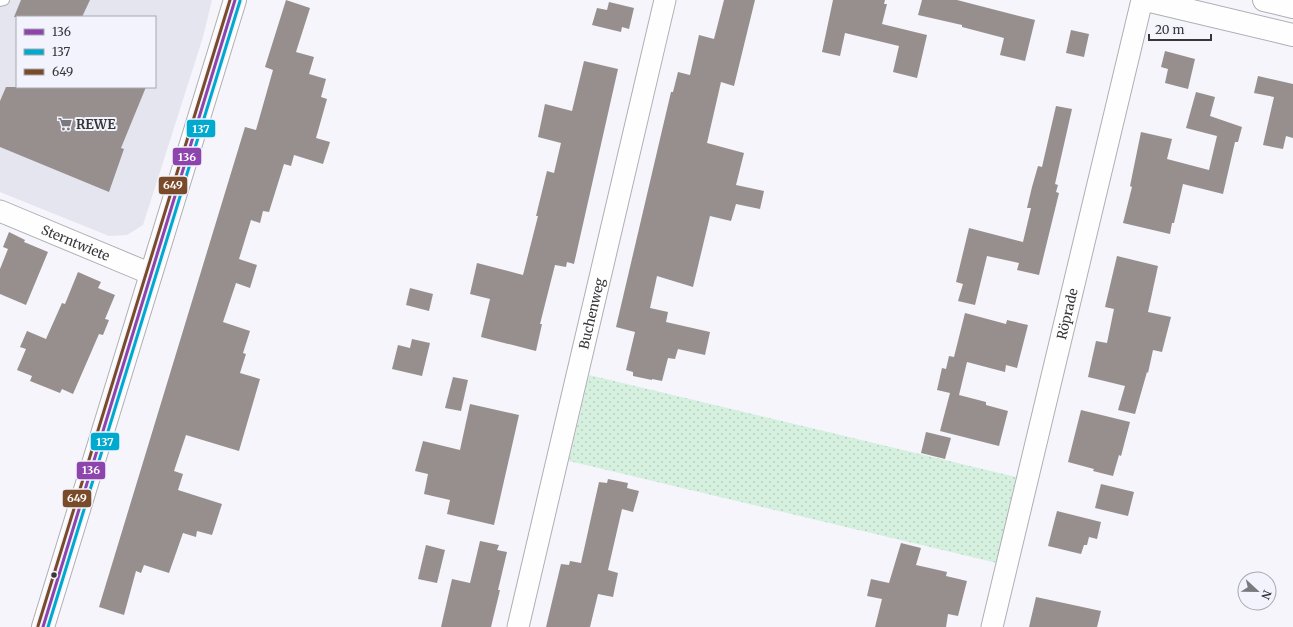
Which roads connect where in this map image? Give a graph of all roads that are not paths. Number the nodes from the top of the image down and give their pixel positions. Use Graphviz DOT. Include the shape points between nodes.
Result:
graph roads {
  1 [pos="4,0"];
  2 [pos="235,0"];
  3 [pos="665,0"];
  4 [pos="1142,0"];
  5 [pos="1146,0"];
  6 [pos="1264,0"];
  7 [pos="0,1"];
  8 [pos="1293,7"];
  9 [pos="1293,35"];
  10 [pos="0,211"];
  11 [pos="151,274"];
  12 [pos="43,627"];
  13 [pos="518,627"];
  14 [pos="992,627"];
  1 -- 7 [label="lane"];
  2 -- 11 [label="main road"];
  3 -- 13 [label="street, Buchenweg"];
  4 -- 14 [label="street, Röprade"];
  5 -- 9 [label="main road"];
  6 -- 8 [label="main road"];
  10 -- 11 [label="street, Sterntwiete"];
  11 -- 12 [label="main road"];
}
